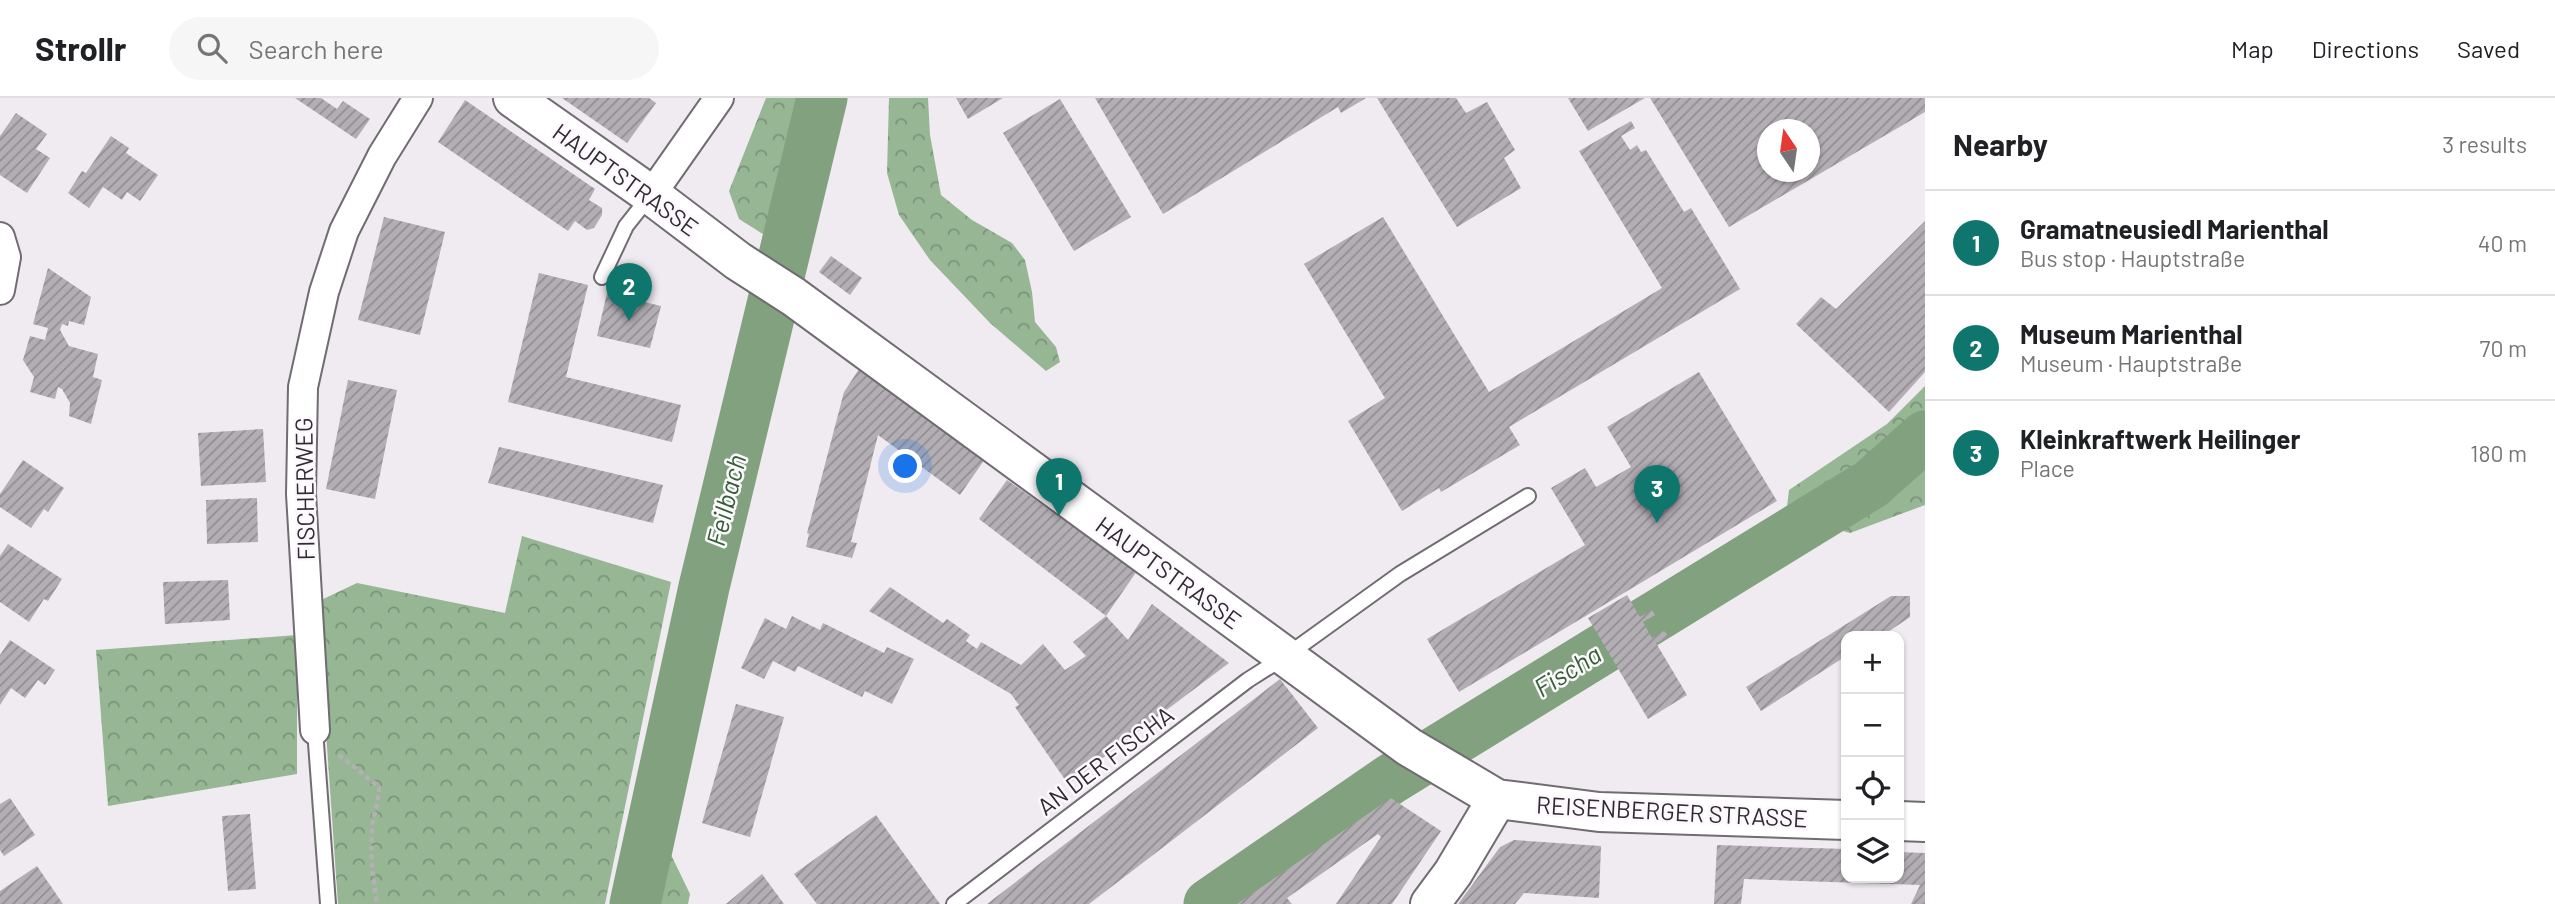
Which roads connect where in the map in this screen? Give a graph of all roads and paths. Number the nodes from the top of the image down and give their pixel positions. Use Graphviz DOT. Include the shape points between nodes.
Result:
graph roads {
  1 [pos="418,98"];
  2 [pos="513,98"];
  3 [pos="719,98"];
  4 [pos="651,195"];
  5 [pos="0,237"];
  6 [pos="602,277"];
  7 [pos="0,290"];
  8 [pos="1528,496"];
  9 [pos="1286,656"];
  10 [pos="315,734"];
  11 [pos="1497,799"];
  12 [pos="1841,820"];
  13 [pos="1904,821"];
  14 [pos="1925,822"];
  15 [pos="328,904"];
  16 [pos="377,904"];
  17 [pos="954,904"];
  18 [pos="1430,904"];
  1 -- 10 [label="street, FISCHERWEG" via="344,231 324,292 303,387 301,494"];
  2 -- 4 [label="main road, HAUPTSTRASSE"];
  3 -- 4 [label="street"];
  4 -- 6 [label="lane" via="626,226"];
  4 -- 9 [label="main road, HAUPTSTRASSE"];
  5 -- 7 [label="street" via="6,257"];
  8 -- 9 [label="lane, AN DER FISCHA" via="1399,574"];
  9 -- 11 [label="main road, HAUPTSTRASSE" via="1409,747"];
  9 -- 17 [label="lane, AN DER FISCHA" via="1248,680"];
  10 -- 15 [label="lane, FISCHERWEG"];
  10 -- 16 [label="path" via="379,787 371,840"];
  11 -- 12 [label="main road, REISENBERGER STRASSE" via="1599,812"];
  11 -- 18 [label="main road"];
  13 -- 14 [label="main road"];
}
